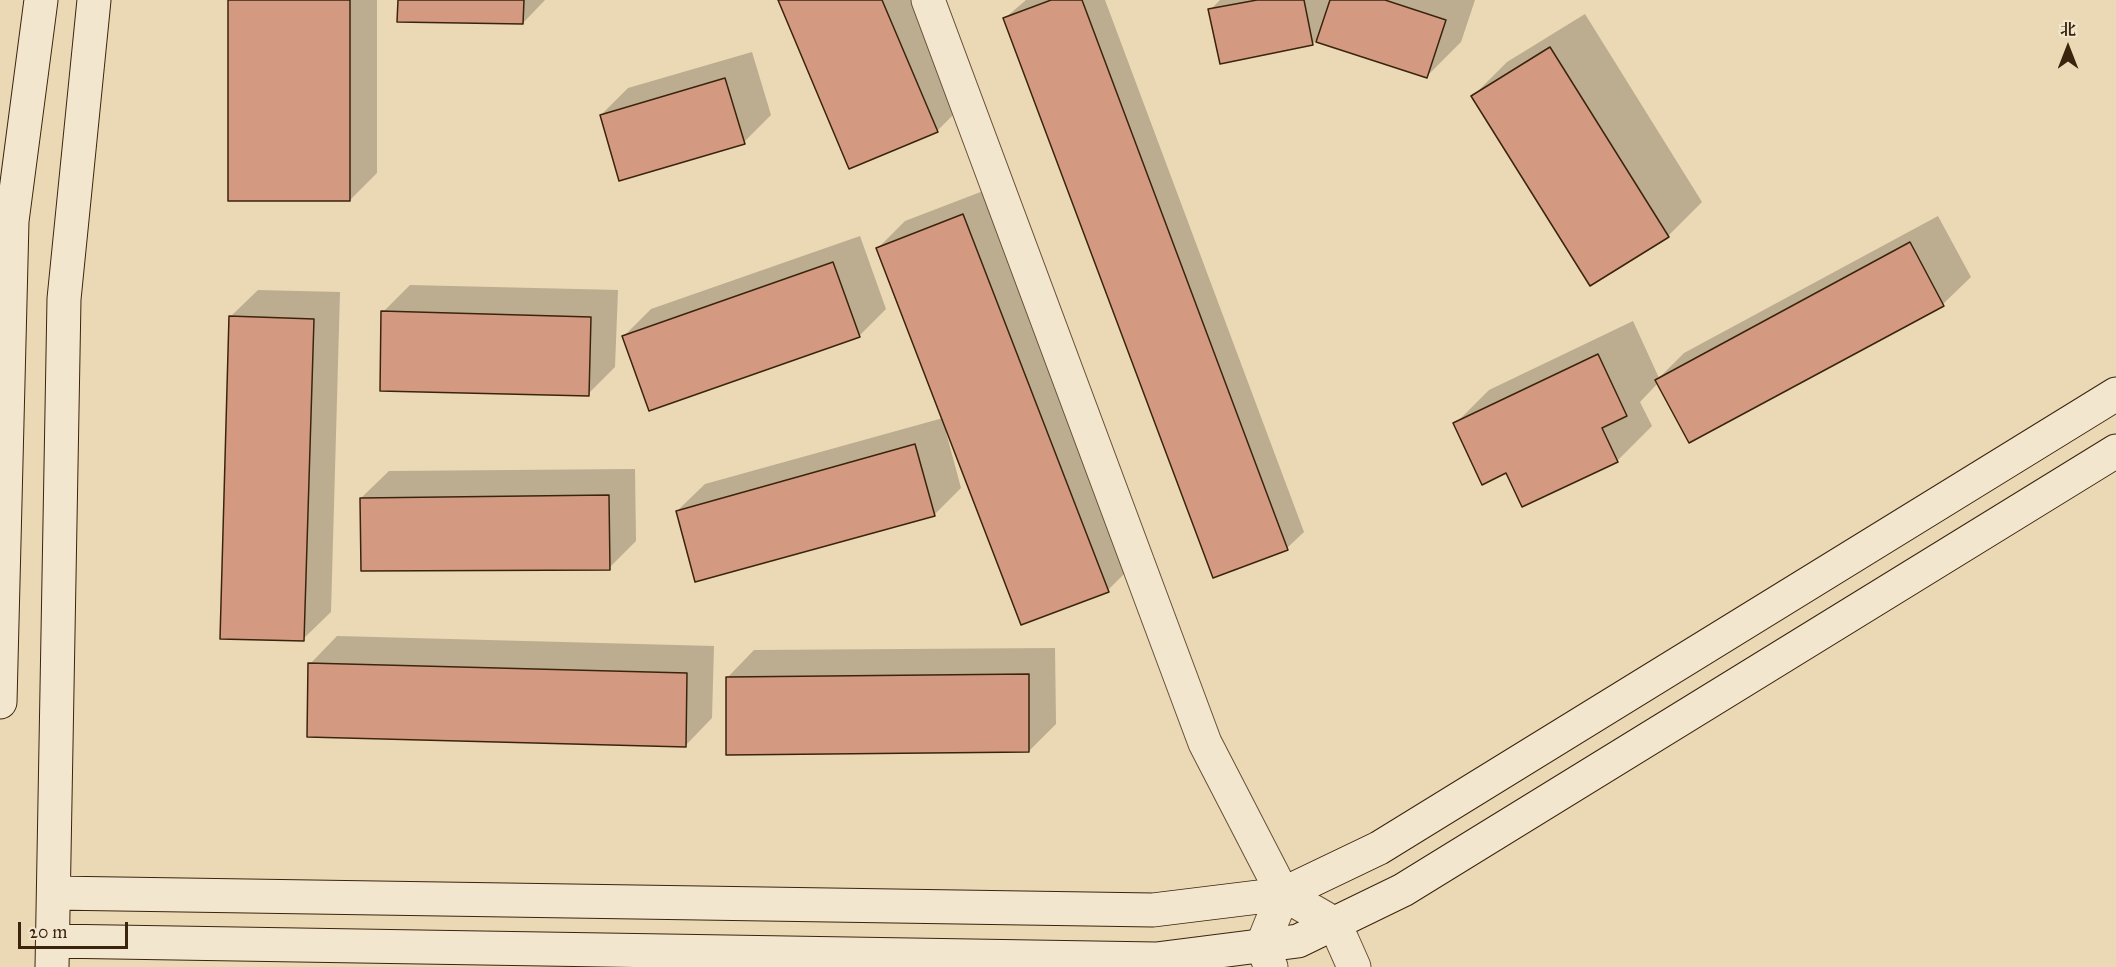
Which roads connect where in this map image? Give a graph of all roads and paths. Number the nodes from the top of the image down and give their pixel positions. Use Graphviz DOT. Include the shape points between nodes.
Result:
graph roads {
  1 [pos="41,0"];
  2 [pos="94,0"];
  3 [pos="928,0"];
  4 [pos="2116,394"];
  5 [pos="2116,452"];
  6 [pos="0,702"];
  7 [pos="54,893"];
  8 [pos="1283,894"];
  9 [pos="1335,924"];
  10 [pos="52,954"];
  11 [pos="1267,957"];
  12 [pos="1354,967"];
  1 -- 6 [label="street" via="12,221"];
  2 -- 7 [label="street" via="64,299"];
  3 -- 8 [label="street" via="1205,743"];
  4 -- 8 [label="street" via="1379,848"];
  5 -- 9 [label="street" via="1403,890"];
  7 -- 8 [label="street" via="1154,910"];
  7 -- 10 [label="street"];
  8 -- 9 [label="street"];
  8 -- 11 [label="street"];
  9 -- 11 [label="street"];
  9 -- 12 [label="street"];
  10 -- 11 [label="street"];
}
